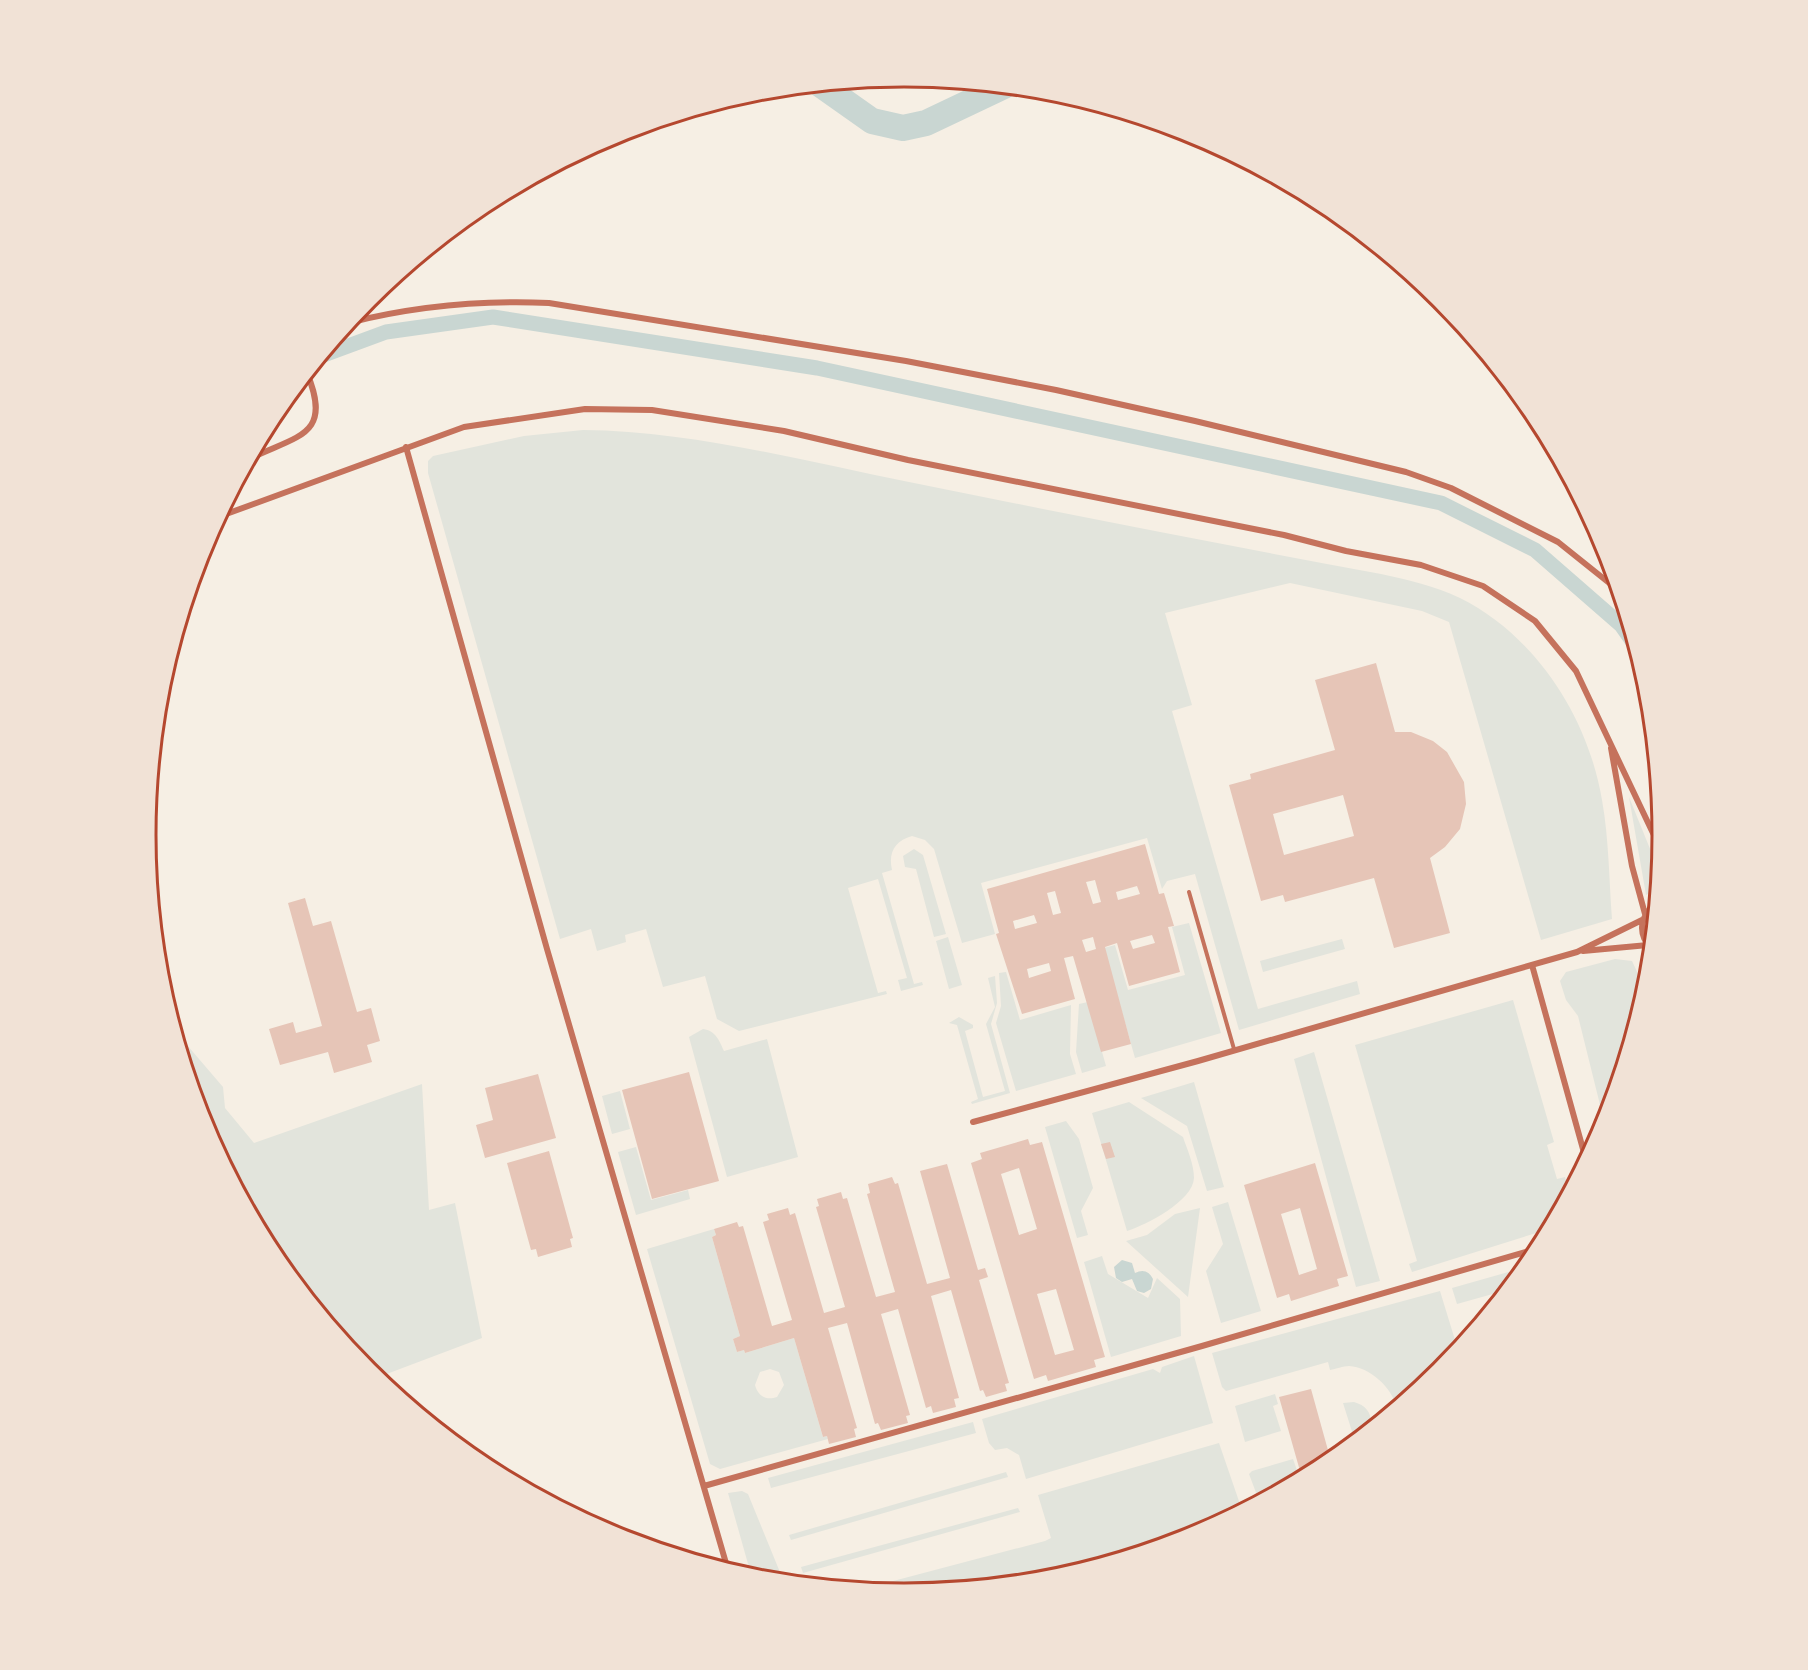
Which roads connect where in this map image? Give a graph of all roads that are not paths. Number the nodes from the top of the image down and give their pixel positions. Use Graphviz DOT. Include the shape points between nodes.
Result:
graph roads {
  1 [pos="362,320"];
  2 [pos="310,381"];
  3 [pos="406,447"];
  4 [pos="261,453"];
  5 [pos="230,512"];
  6 [pos="1607,581"];
  7 [pos="1609,738"];
  8 [pos="1652,830"];
  9 [pos="1189,892"];
  10 [pos="1648,913"];
  11 [pos="1644,917"];
  12 [pos="1645,939"];
  13 [pos="1644,947"];
  14 [pos="1577,952"];
  15 [pos="1533,965"];
  16 [pos="1234,1049"];
  17 [pos="973,1122"];
  18 [pos="1583,1148"];
  19 [pos="1525,1252"];
  20 [pos="704,1486"];
  21 [pos="726,1562"];
  1 -- 6 [label="street" via="441,304 549,303 906,361 1056,390 1406,472 1558,542"];
  2 -- 4 [label="street" via="317,416 310,429"];
  3 -- 5 [label="street"];
  3 -- 7 [label="street" via="464,427 527,416 585,409 652,410 784,431 1421,565 1483,586 1535,621 1576,671"];
  3 -- 20 [label="street"];
  7 -- 8 [label="street"];
  7 -- 11 [label="street"];
  9 -- 16 [label="lane"];
  10 -- 11 [label="street"];
  11 -- 12 [label="street"];
  11 -- 14 [label="street"];
  13 -- 14 [label="street"];
  14 -- 15 [label="street"];
  15 -- 16 [label="street"];
  15 -- 18 [label="street"];
  16 -- 17 [label="street"];
  19 -- 20 [label="street"];
  20 -- 21 [label="street"];
}
